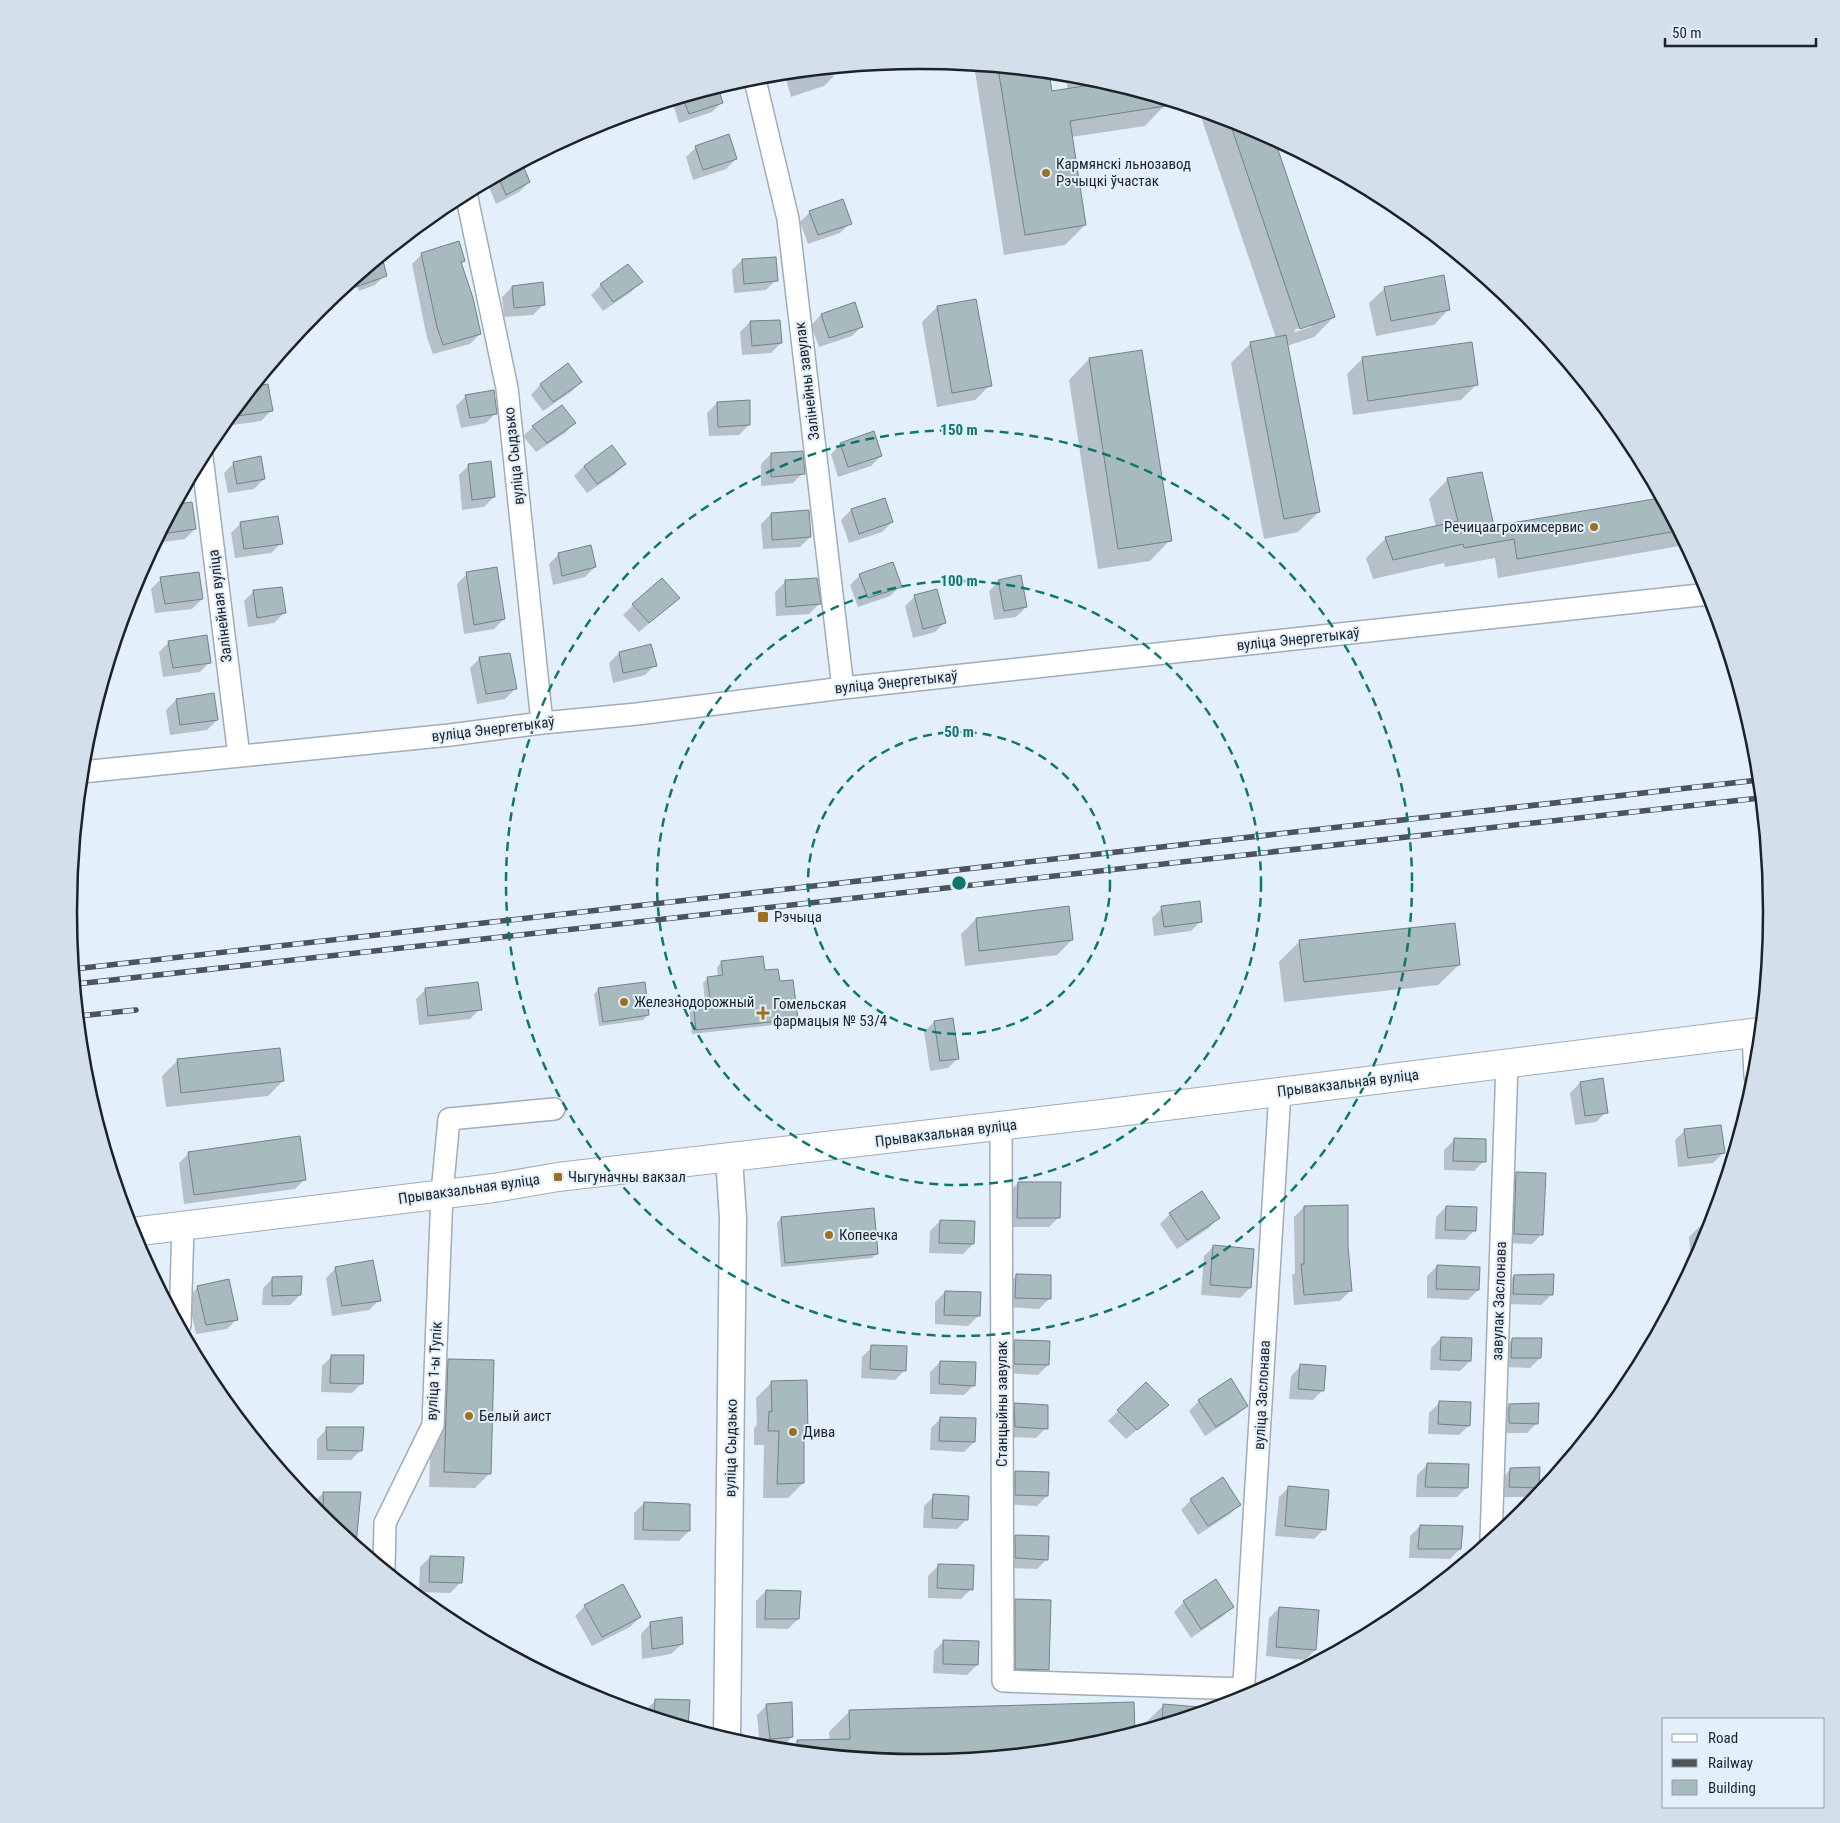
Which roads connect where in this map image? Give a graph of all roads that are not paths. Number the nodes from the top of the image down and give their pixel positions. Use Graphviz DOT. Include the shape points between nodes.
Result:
graph roads {
  1 [pos="756,85"];
  2 [pos="468,201"];
  3 [pos="203,468"];
  4 [pos="1701,595"];
  5 [pos="843,688"];
  6 [pos="542,723"];
  7 [pos="239,756"];
  8 [pos="89,771"];
  9 [pos="1754,1033"];
  10 [pos="1506,1063"];
  11 [pos="1280,1091"];
  12 [pos="554,1108"];
  13 [pos="1000,1126"];
  14 [pos="729,1158"];
  15 [pos="442,1193"];
  16 [pos="183,1226"];
  17 [pos="140,1231"];
  18 [pos="180,1315"];
  19 [pos="1490,1531"];
  20 [pos="384,1561"];
  21 [pos="1244,1689"];
  22 [pos="1234,1693"];
  23 [pos="727,1732"];
  1 -- 5 [label="street, Залінейны завулак" via="788,219"];
  2 -- 6 [label="street, вуліца Сыдзько" via="507,388"];
  3 -- 7 [label="street, Залінейная вуліца"];
  4 -- 5 [label="street, вуліца Энергетыкаў"];
  5 -- 6 [label="street, вуліца Энергетыкаў"];
  6 -- 7 [label="street, вуліца Энергетыкаў"];
  7 -- 8 [label="street, вуліца Энергетыкаў"];
  9 -- 10 [label="main road, Прывакзальная вуліца"];
  10 -- 11 [label="main road, Прывакзальная вуліца"];
  10 -- 19 [label="street, завулак Заслонава"];
  11 -- 13 [label="main road, Прывакзальная вуліца"];
  11 -- 21 [label="street, вуліца Заслонава"];
  12 -- 15 [label="street, вуліца 1-ы Тупік" via="449,1119"];
  13 -- 14 [label="main road, Прывакзальная вуліца"];
  13 -- 22 [label="street, Станцыйны завулак" via="1003,1681"];
  14 -- 15 [label="main road, Прывакзальная вуліца"];
  14 -- 23 [label="street, вуліца Сыдзько" via="733,1228"];
  15 -- 16 [label="main road, Прывакзальная вуліца"];
  15 -- 20 [label="street, вуліца 1-ы Тупік" via="433,1424 385,1523"];
  16 -- 17 [label="main road, Прывакзальная вуліца"];
  16 -- 18 [label="street"];
}
